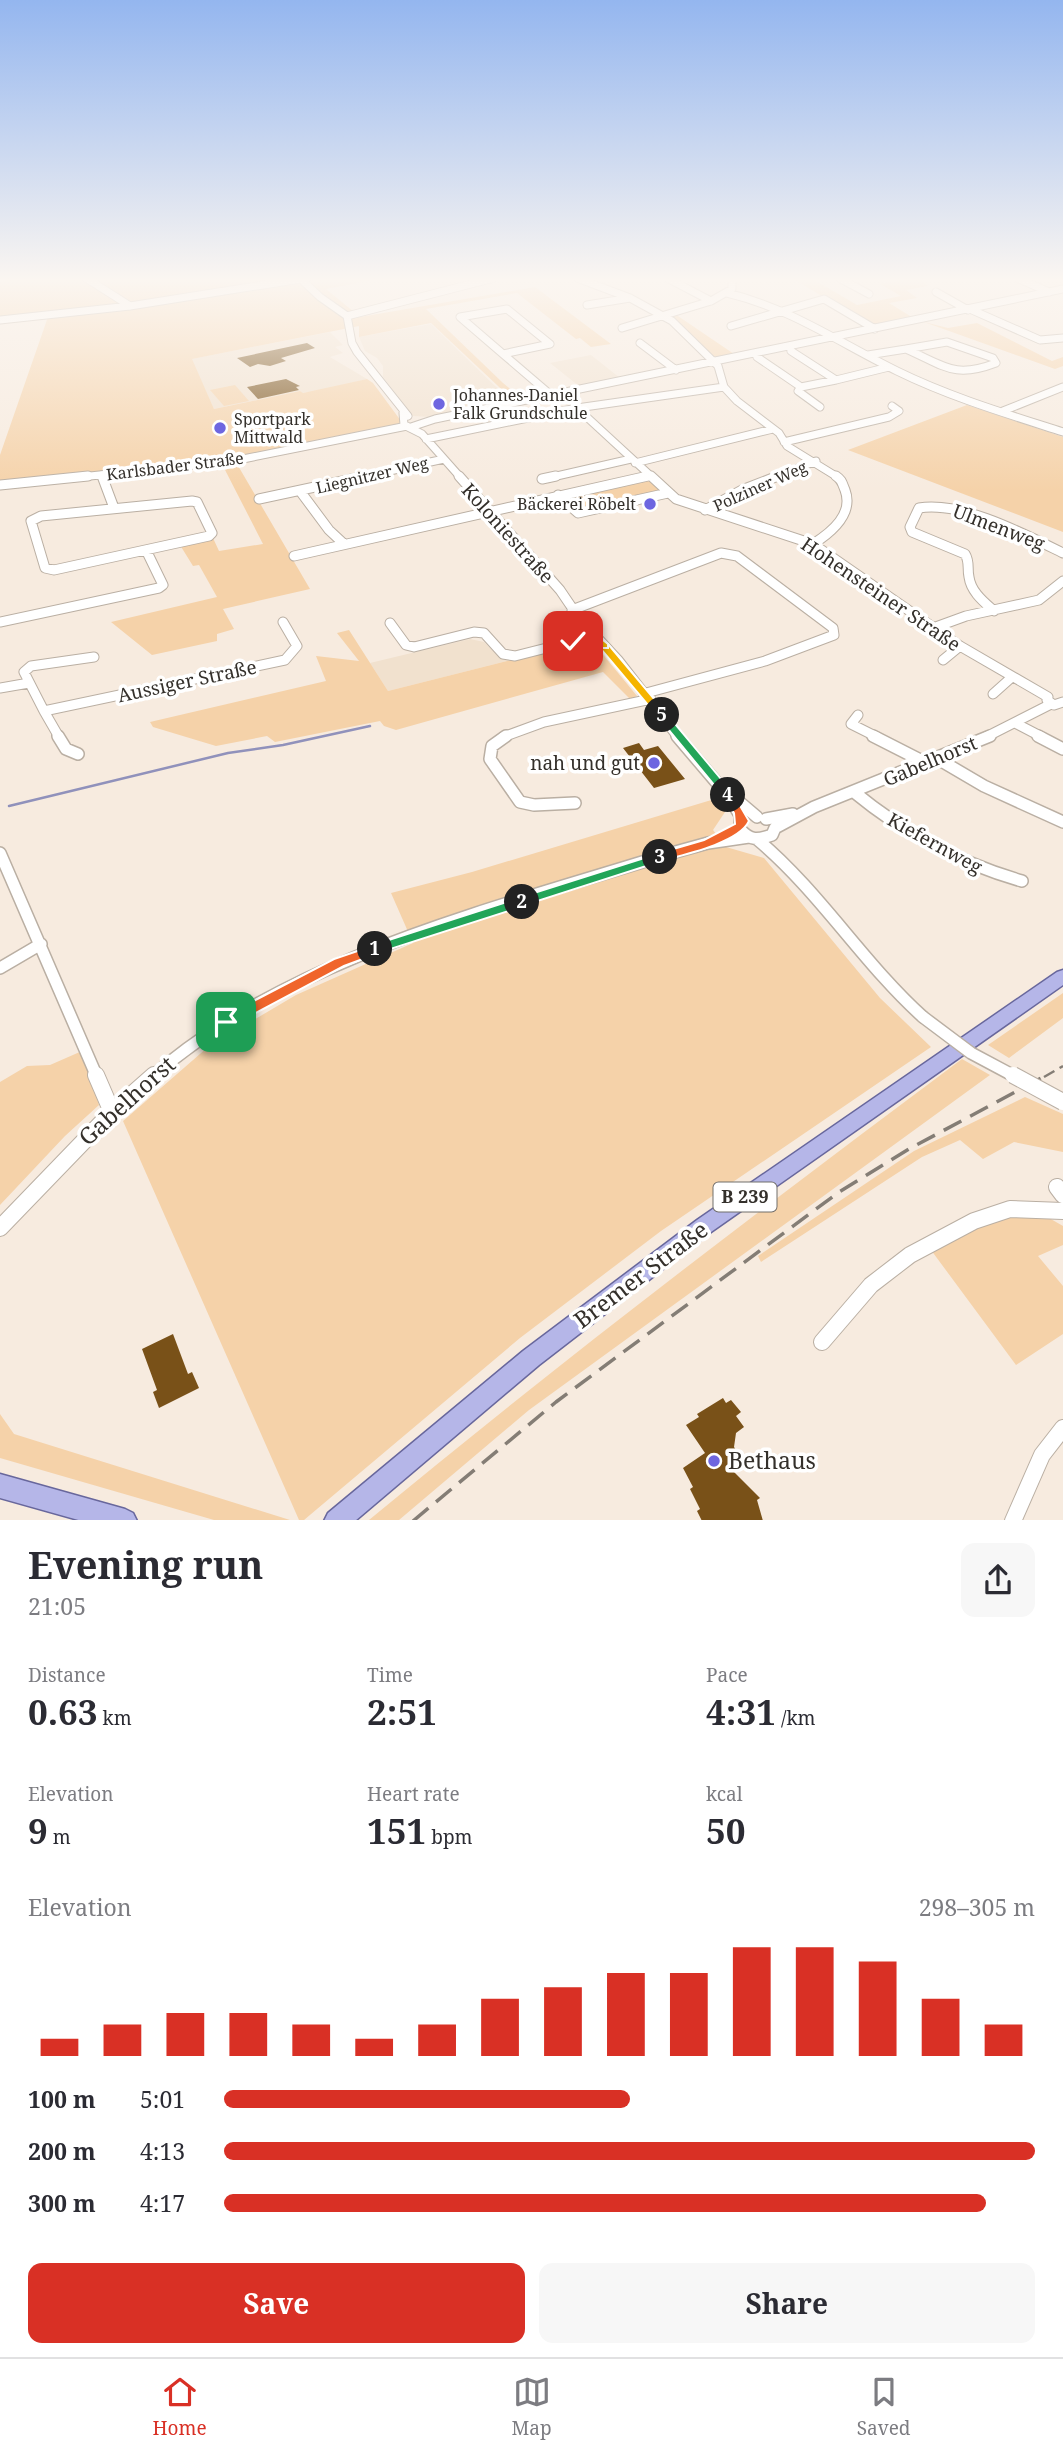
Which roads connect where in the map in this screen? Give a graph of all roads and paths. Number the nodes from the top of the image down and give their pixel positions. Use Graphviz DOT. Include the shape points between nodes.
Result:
graph roads {
  1 [pos="356,349"];
  2 [pos="496,349"];
  3 [pos="529,349"];
  4 [pos="648,349"];
  5 [pos="699,349"];
  6 [pos="777,349"];
  7 [pos="857,349"];
  8 [pos="906,349"];
  9 [pos="966,349"];
  10 [pos="791,351"];
  11 [pos="503,355"];
  12 [pos="868,355"];
  13 [pos="757,357"];
  14 [pos="713,362"];
  15 [pos="889,367"];
  16 [pos="676,370"];
  17 [pos="836,380"];
  18 [pos="724,387"];
  19 [pos="801,387"];
  20 [pos="1063,387"];
  21 [pos="552,396"];
  22 [pos="892,406"];
  23 [pos="820,407"];
  24 [pos="577,408"];
  25 [pos="1003,411"];
  26 [pos="413,425"];
  27 [pos="773,429"];
  28 [pos="1063,432"];
  29 [pos="783,442"];
  30 [pos="444,459"];
  31 [pos="633,461"];
  32 [pos="816,461"];
  33 [pos="102,475"];
  34 [pos="648,476"];
  35 [pos="542,479"];
  36 [pos="0,485"];
  37 [pos="300,491"];
  38 [pos="668,493"];
  39 [pos="558,495"];
  40 [pos="259,499"];
  41 [pos="114,508"];
  42 [pos="488,510"];
  43 [pos="705,510"];
  44 [pos="344,544"];
  45 [pos="813,544"];
  46 [pos="146,550"];
  47 [pos="1063,553"];
  48 [pos="294,556"];
  49 [pos="1063,581"];
  50 [pos="572,610"];
  51 [pos="994,611"];
  52 [pos="0,622"];
  53 [pos="283,622"];
  54 [pos="390,622"];
  55 [pos="933,628"];
  56 [pos="594,636"];
  57 [pos="960,646"];
  58 [pos="94,657"];
  59 [pos="943,660"];
  60 [pos="1012,677"];
  61 [pos="29,683"];
  62 [pos="0,688"];
  63 [pos="993,694"];
  64 [pos="648,696"];
  65 [pos="1058,700"];
  66 [pos="44,711"];
  67 [pos="858,715"];
  68 [pos="1015,723"];
  69 [pos="1063,749"];
  70 [pos="78,754"];
  71 [pos="938,759"];
  72 [pos="926,763"];
  73 [pos="854,792"];
  74 [pos="727,794"];
  75 [pos="575,803"];
  76 [pos="806,811"];
  77 [pos="761,818"];
  78 [pos="1063,822"];
  79 [pos="741,824"];
  80 [pos="774,832"];
  81 [pos="754,839"];
  82 [pos="708,843"];
  83 [pos="0,853"];
  84 [pos="789,866"];
  85 [pos="1022,881"];
  86 [pos="41,944"];
  87 [pos="0,968"];
  88 [pos="1063,976"];
  89 [pos="1063,1102"];
  90 [pos="112,1112"];
  91 [pos="1063,1211"];
  92 [pos="0,1228"];
  93 [pos="822,1342"];
  94 [pos="1063,1428"];
  95 [pos="0,1486"];
  96 [pos="121,1520"];
  97 [pos="337,1520"];
  98 [pos="1013,1520"];
  1 -- 26 [label="street, Koloniestraße"];
  2 -- 11 [label="street"];
  3 -- 11 [label="street"];
  4 -- 16 [label="street"];
  5 -- 14 [label="street"];
  6 -- 14 [label="street"];
  7 -- 12 [label="street"];
  8 -- 9 [label="street" via="966,373 997,360"];
  8 -- 12 [label="street"];
  10 -- 17 [label="street"];
  11 -- 21 [label="street"];
  12 -- 15 [label="street"];
  13 -- 19 [label="street"];
  14 -- 16 [label="street"];
  14 -- 18 [label="street"];
  15 -- 17 [label="street"];
  15 -- 25 [label="street"];
  16 -- 21 [label="street"];
  17 -- 19 [label="street"];
  18 -- 24 [label="street"];
  18 -- 27 [label="street"];
  19 -- 23 [label="street" via="798,391"];
  20 -- 25 [label="street"];
  21 -- 26 [label="street"];
  22 -- 29 [label="street" via="899,411 889,417"];
  24 -- 26 [label="street"];
  24 -- 31 [label="street"];
  25 -- 28 [label="street"];
  26 -- 30 [label="street, Koloniestraße"];
  26 -- 33 [label="street, Karlsbader Straße" via="237,461"];
  27 -- 29 [label="street"];
  27 -- 31 [label="street"];
  29 -- 32 [label="street"];
  30 -- 37 [label="street, Liegnitzer Weg"];
  30 -- 42 [label="street, Koloniestraße"];
  31 -- 34 [label="street"];
  31 -- 35 [label="street"];
  32 -- 43 [label="street, Polziner Weg"];
  32 -- 45 [label="street" via="841,479 849,501 840,521"];
  33 -- 36 [label="street, Karlsbader Straße"];
  33 -- 41 [label="street"];
  34 -- 38 [label="street, Hohensteiner Straße"];
  34 -- 39 [label="street"];
  37 -- 40 [label="street, Liegnitzer Weg"];
  37 -- 44 [label="street, Liegnitzer Weg"];
  38 -- 39 [label="street" via="578,513"];
  38 -- 43 [label="street, Hohensteiner Straße"];
  39 -- 42 [label="street"];
  41 -- 46 [label="street" via="197,502 212,533"];
  41 -- 46 [label="street" via="33,518 45,568 54,570"];
  42 -- 44 [label="street"];
  42 -- 50 [label="street, Koloniestraße" via="560,590"];
  43 -- 45 [label="street, Hohensteiner Straße"];
  44 -- 48 [label="street"];
  45 -- 55 [label="street, Hohensteiner Straße"];
  46 -- 52 [label="street" via="163,585 159,588"];
  47 -- 51 [label="street, Ulmenweg" via="953,509 931,504 919,508 912,532 965,554 969,560 967,579"];
  49 -- 51 [label="street" via="1039,600"];
  50 -- 56 [label="street, Koloniestraße"];
  50 -- 64 [label="street" via="729,553 833,628 834,635"];
  51 -- 55 [label="street"];
  53 -- 66 [label="street, Aussiger Straße" via="297,646 285,660"];
  54 -- 56 [label="street" via="406,645 484,633 503,654 515,656"];
  55 -- 57 [label="street, Hohensteiner Straße"];
  56 -- 64 [label="street, Koloniestraße"];
  57 -- 59 [label="street"];
  57 -- 60 [label="street, Hohensteiner Straße"];
  58 -- 61 [label="street" via="31,666 24,672"];
  60 -- 63 [label="street"];
  60 -- 65 [label="street, Hohensteiner Straße"];
  61 -- 62 [label="street"];
  61 -- 66 [label="street"];
  64 -- 74 [label="street, Koloniestraße"];
  64 -- 75 [label="street" via="526,728 494,744 490,760 520,803 541,807"];
  65 -- 68 [label="street, Gabelhorst"];
  66 -- 70 [label="street" via="66,749"];
  67 -- 72 [label="street" via="851,724"];
  68 -- 69 [label="street"];
  68 -- 71 [label="street, Gabelhorst"];
  71 -- 72 [label="street, Gabelhorst"];
  71 -- 78 [label="street"];
  72 -- 73 [label="street, Gabelhorst"];
  73 -- 76 [label="street, Gabelhorst"];
  73 -- 85 [label="street, Kiefernweg" via="933,846 990,873"];
  74 -- 77 [label="street, Koloniestraße"];
  74 -- 79 [label="street, Koloniestraße"];
  76 -- 77 [label="street, Gabelhorst"];
  76 -- 80 [label="street, Gabelhorst"];
  77 -- 79 [label="street, Gabelhorst"];
  77 -- 80 [label="street, Koloniestraße"];
  79 -- 81 [label="street, Koloniestraße"];
  79 -- 82 [label="street, Gabelhorst"];
  80 -- 81 [label="street, Gabelhorst"];
  80 -- 84 [label="street"];
  81 -- 82 [label="street, Gabelhorst"];
  81 -- 84 [label="street"];
  82 -- 90 [label="street, Gabelhorst" via="339,962 226,1022 171,1060"];
  83 -- 86 [label="street"];
  84 -- 89 [label="street, bridge" via="883,979 923,1017 971,1053"];
  86 -- 87 [label="street"];
  86 -- 90 [label="street"];
  88 -- 97 [label="main road, Bremer Straße / B 239" via="704,1226 531,1358"];
  90 -- 92 [label="street, Gabelhorst"];
  91 -- 93 [label="street" via="1010,1209 974,1221 910,1255 872,1285"];
  94 -- 98 [label="street" via="1042,1455"];
  95 -- 96 [label="main road"];
}
